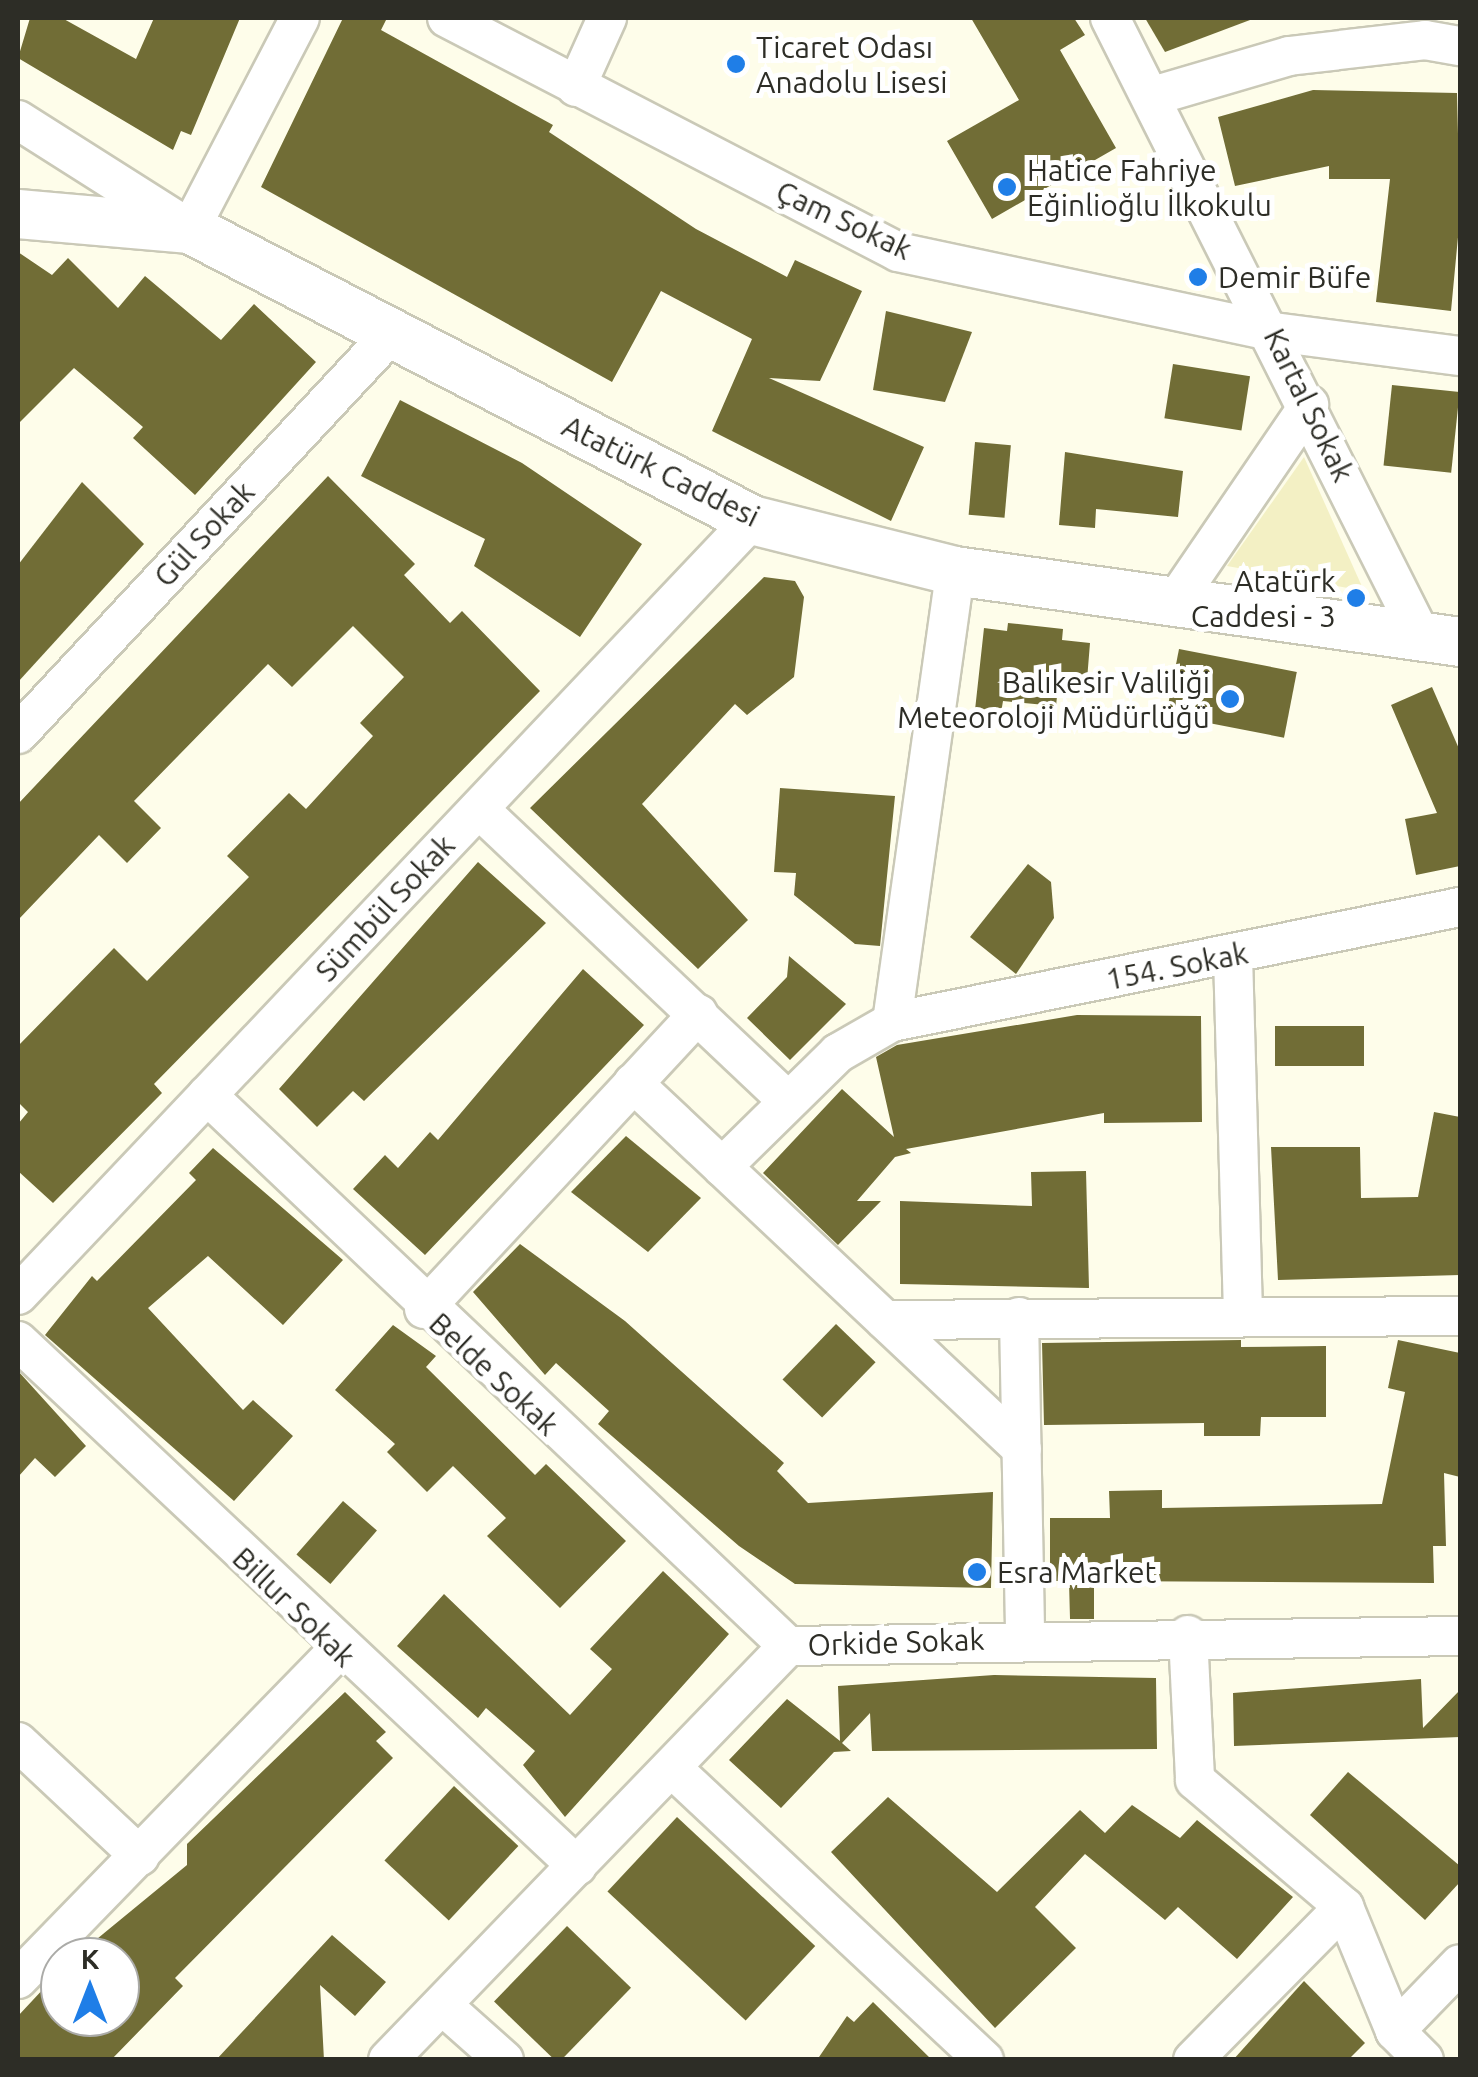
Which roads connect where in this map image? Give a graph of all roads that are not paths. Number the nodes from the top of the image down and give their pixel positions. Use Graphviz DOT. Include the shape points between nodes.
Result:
graph roads {
  1 [pos="300,18"];
  2 [pos="447,18"];
  3 [pos="607,18"];
  4 [pos="1110,18"];
  5 [pos="1441,35"];
  6 [pos="576,87"];
  7 [pos="1153,96"];
  8 [pos="18,120"];
  9 [pos="18,214"];
  10 [pos="190,229"];
  11 [pos="1274,332"];
  12 [pos="391,334"];
  13 [pos="1460,356"];
  14 [pos="1309,405"];
  15 [pos="752,520"];
  16 [pos="955,571"];
  17 [pos="1174,603"];
  18 [pos="1441,639"];
  19 [pos="18,734"];
  20 [pos="479,809"];
  21 [pos="1460,907"];
  22 [pos="1233,956"];
  23 [pos="698,1014"];
  24 [pos="892,1022"];
  25 [pos="633,1083"];
  26 [pos="207,1096"];
  27 [pos="788,1100"];
  28 [pos="722,1166"];
  29 [pos="18,1295"];
  30 [pos="424,1309"];
  31 [pos="1460,1316"];
  32 [pos="1020,1317"];
  33 [pos="1243,1317"];
  34 [pos="885,1320"];
  35 [pos="18,1341"];
  36 [pos="1022,1449"];
  37 [pos="1188,1635"];
  38 [pos="1460,1636"];
  39 [pos="1025,1638"];
  40 [pos="788,1646"];
  41 [pos="338,1650"];
  42 [pos="18,1742"];
  43 [pos="673,1769"];
  44 [pos="140,1856"];
  45 [pos="577,1866"];
  46 [pos="1344,1907"];
  47 [pos="1460,1964"];
  48 [pos="18,1978"];
  49 [pos="442,2005"];
  50 [pos="1395,2032"];
  51 [pos="388,2060"];
  52 [pos="504,2060"];
  53 [pos="984,2060"];
  54 [pos="1193,2060"];
  55 [pos="1424,2060"];
  1 -- 10 [label="street"];
  2 -- 6 [label="street, Çam Sokak"];
  3 -- 6 [label="street"];
  4 -- 7 [label="street, Kartal Sokak"];
  5 -- 7 [label="street" via="1289,56"];
  6 -- 11 [label="street, Çam Sokak" via="898,252"];
  7 -- 11 [label="street, Kartal Sokak"];
  8 -- 10 [label="street"];
  9 -- 10 [label="main road, Atatürk Caddesi"];
  10 -- 12 [label="main road, Atatürk Caddesi"];
  11 -- 13 [label="street, Çam Sokak"];
  11 -- 14 [label="street, Kartal Sokak"];
  12 -- 15 [label="main road, Atatürk Caddesi"];
  12 -- 19 [label="street, Gül Sokak"];
  14 -- 17 [label="street"];
  14 -- 18 [label="street, Kartal Sokak"];
  15 -- 16 [label="main road, Atatürk Caddesi"];
  15 -- 20 [label="street, Sümbül Sokak"];
  16 -- 17 [label="main road, Atatürk Caddesi"];
  16 -- 24 [label="street"];
  17 -- 18 [label="main road, Atatürk Caddesi"];
  20 -- 23 [label="street"];
  20 -- 26 [label="street, Sümbül Sokak"];
  21 -- 22 [label="street, 154. Sokak"];
  22 -- 24 [label="street, 154. Sokak"];
  22 -- 33 [label="street"];
  23 -- 25 [label="street"];
  23 -- 27 [label="street"];
  24 -- 27 [label="street, 154. Sokak" via="838,1053"];
  25 -- 28 [label="street"];
  25 -- 30 [label="street"];
  26 -- 29 [label="street, Sümbül Sokak"];
  26 -- 30 [label="street, Belde Sokak"];
  27 -- 28 [label="street, 154. Sokak"];
  28 -- 34 [label="street"];
  30 -- 40 [label="street, Belde Sokak"];
  31 -- 33 [label="street"];
  32 -- 33 [label="street"];
  32 -- 34 [label="street"];
  32 -- 36 [label="street"];
  34 -- 36 [label="street"];
  35 -- 41 [label="street, Billur Sokak"];
  36 -- 39 [label="street"];
  37 -- 38 [label="street, Orkide Sokak"];
  37 -- 39 [label="street, Orkide Sokak"];
  37 -- 46 [label="street" via="1196,1780"];
  39 -- 40 [label="street, Orkide Sokak"];
  40 -- 43 [label="street, Orkide Sokak"];
  41 -- 44 [label="street"];
  41 -- 45 [label="street, Billur Sokak"];
  42 -- 44 [label="street"];
  43 -- 45 [label="street, Orkide Sokak"];
  43 -- 53 [label="street"];
  44 -- 48 [label="street"];
  45 -- 49 [label="street, Orkide Sokak"];
  46 -- 50 [label="street"];
  46 -- 54 [label="street"];
  47 -- 50 [label="street"];
  49 -- 51 [label="street, Orkide Sokak"];
  49 -- 52 [label="street"];
  50 -- 55 [label="street"];
}
